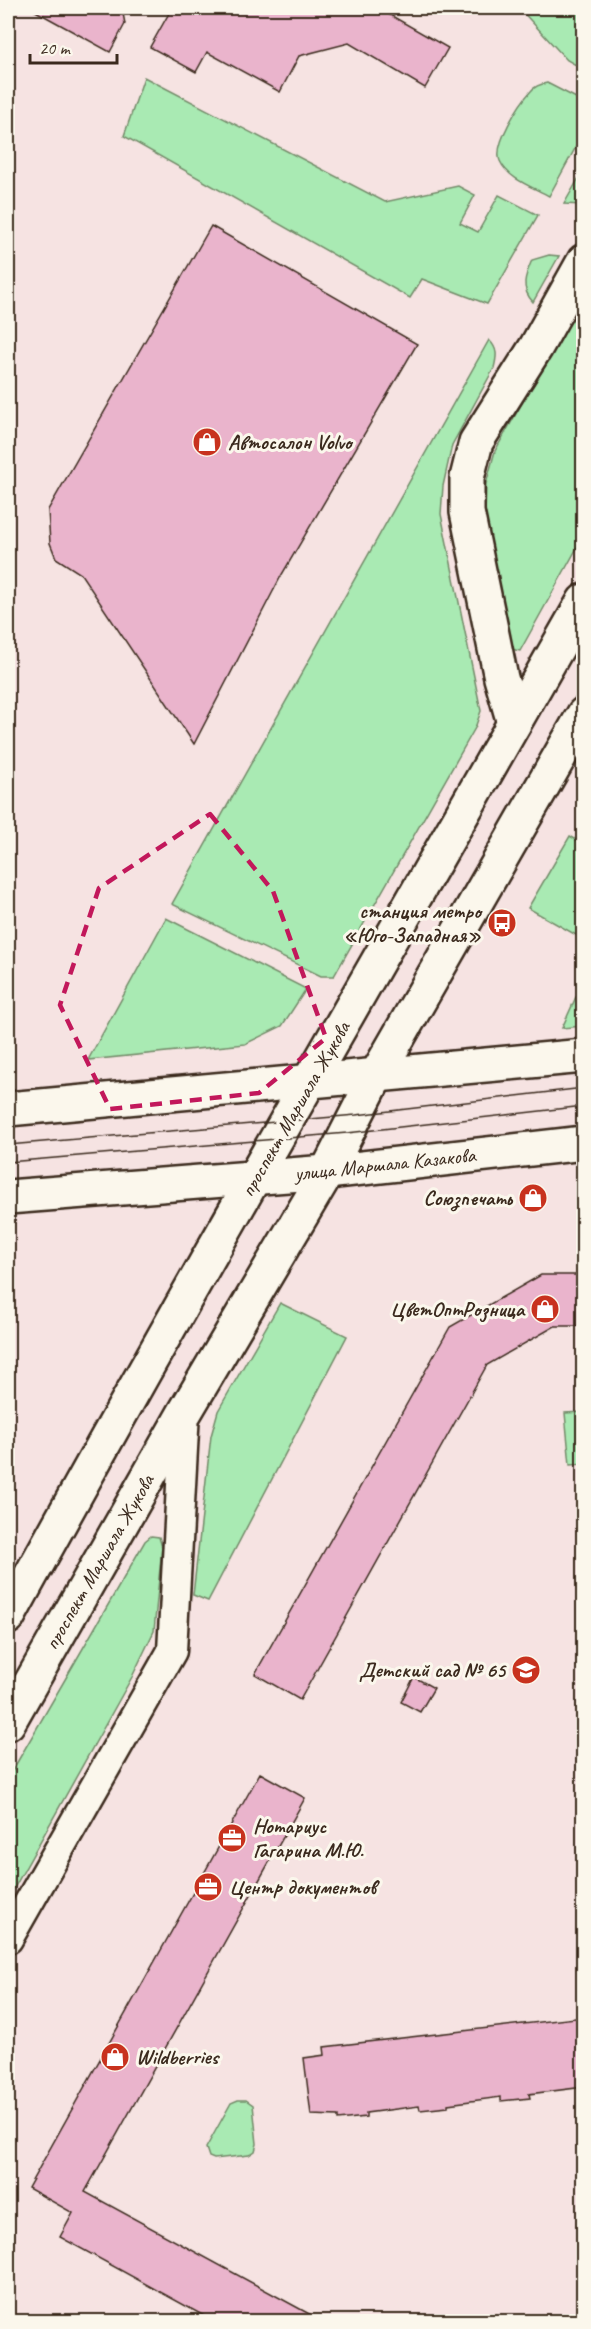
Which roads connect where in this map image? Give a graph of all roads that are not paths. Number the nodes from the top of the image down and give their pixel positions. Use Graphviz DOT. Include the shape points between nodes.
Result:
graph roads {
  1 [pos="584,261"];
  2 [pos="584,601"];
  3 [pos="584,714"];
  4 [pos="514,723"];
  5 [pos="584,1056"];
  6 [pos="376,1076"];
  7 [pos="310,1082"];
  8 [pos="8,1109"];
  9 [pos="584,1143"];
  10 [pos="327,1172"];
  11 [pos="256,1177"];
  12 [pos="8,1197"];
  13 [pos="185,1412"];
  14 [pos="8,1617"];
  15 [pos="8,1723"];
  16 [pos="8,1940"];
  1 -- 4 [label="main road" via="476,442 467,478 467,512"];
  2 -- 4 [label="main road, проспект Маршала Жукова"];
  3 -- 6 [label="main road, проспект Маршала Жукова"];
  4 -- 7 [label="main road, проспект Маршала Жукова"];
  5 -- 6 [label="main road"];
  6 -- 7 [label="main road"];
  6 -- 10 [label="main road, проспект Маршала Жукова"];
  7 -- 8 [label="main road"];
  7 -- 11 [label="main road, проспект Маршала Жукова"];
  9 -- 10 [label="main road, улица Маршала Казакова"];
  10 -- 11 [label="main road, улица Маршала Казакова"];
  10 -- 13 [label="main road, проспект Маршала Жукова"];
  11 -- 12 [label="main road, улица Маршала Казакова"];
  11 -- 14 [label="main road, проспект Маршала Жукова" via="190,1287"];
  13 -- 15 [label="main road, проспект Маршала Жукова"];
  13 -- 16 [label="street" via="172,1651"];
}
